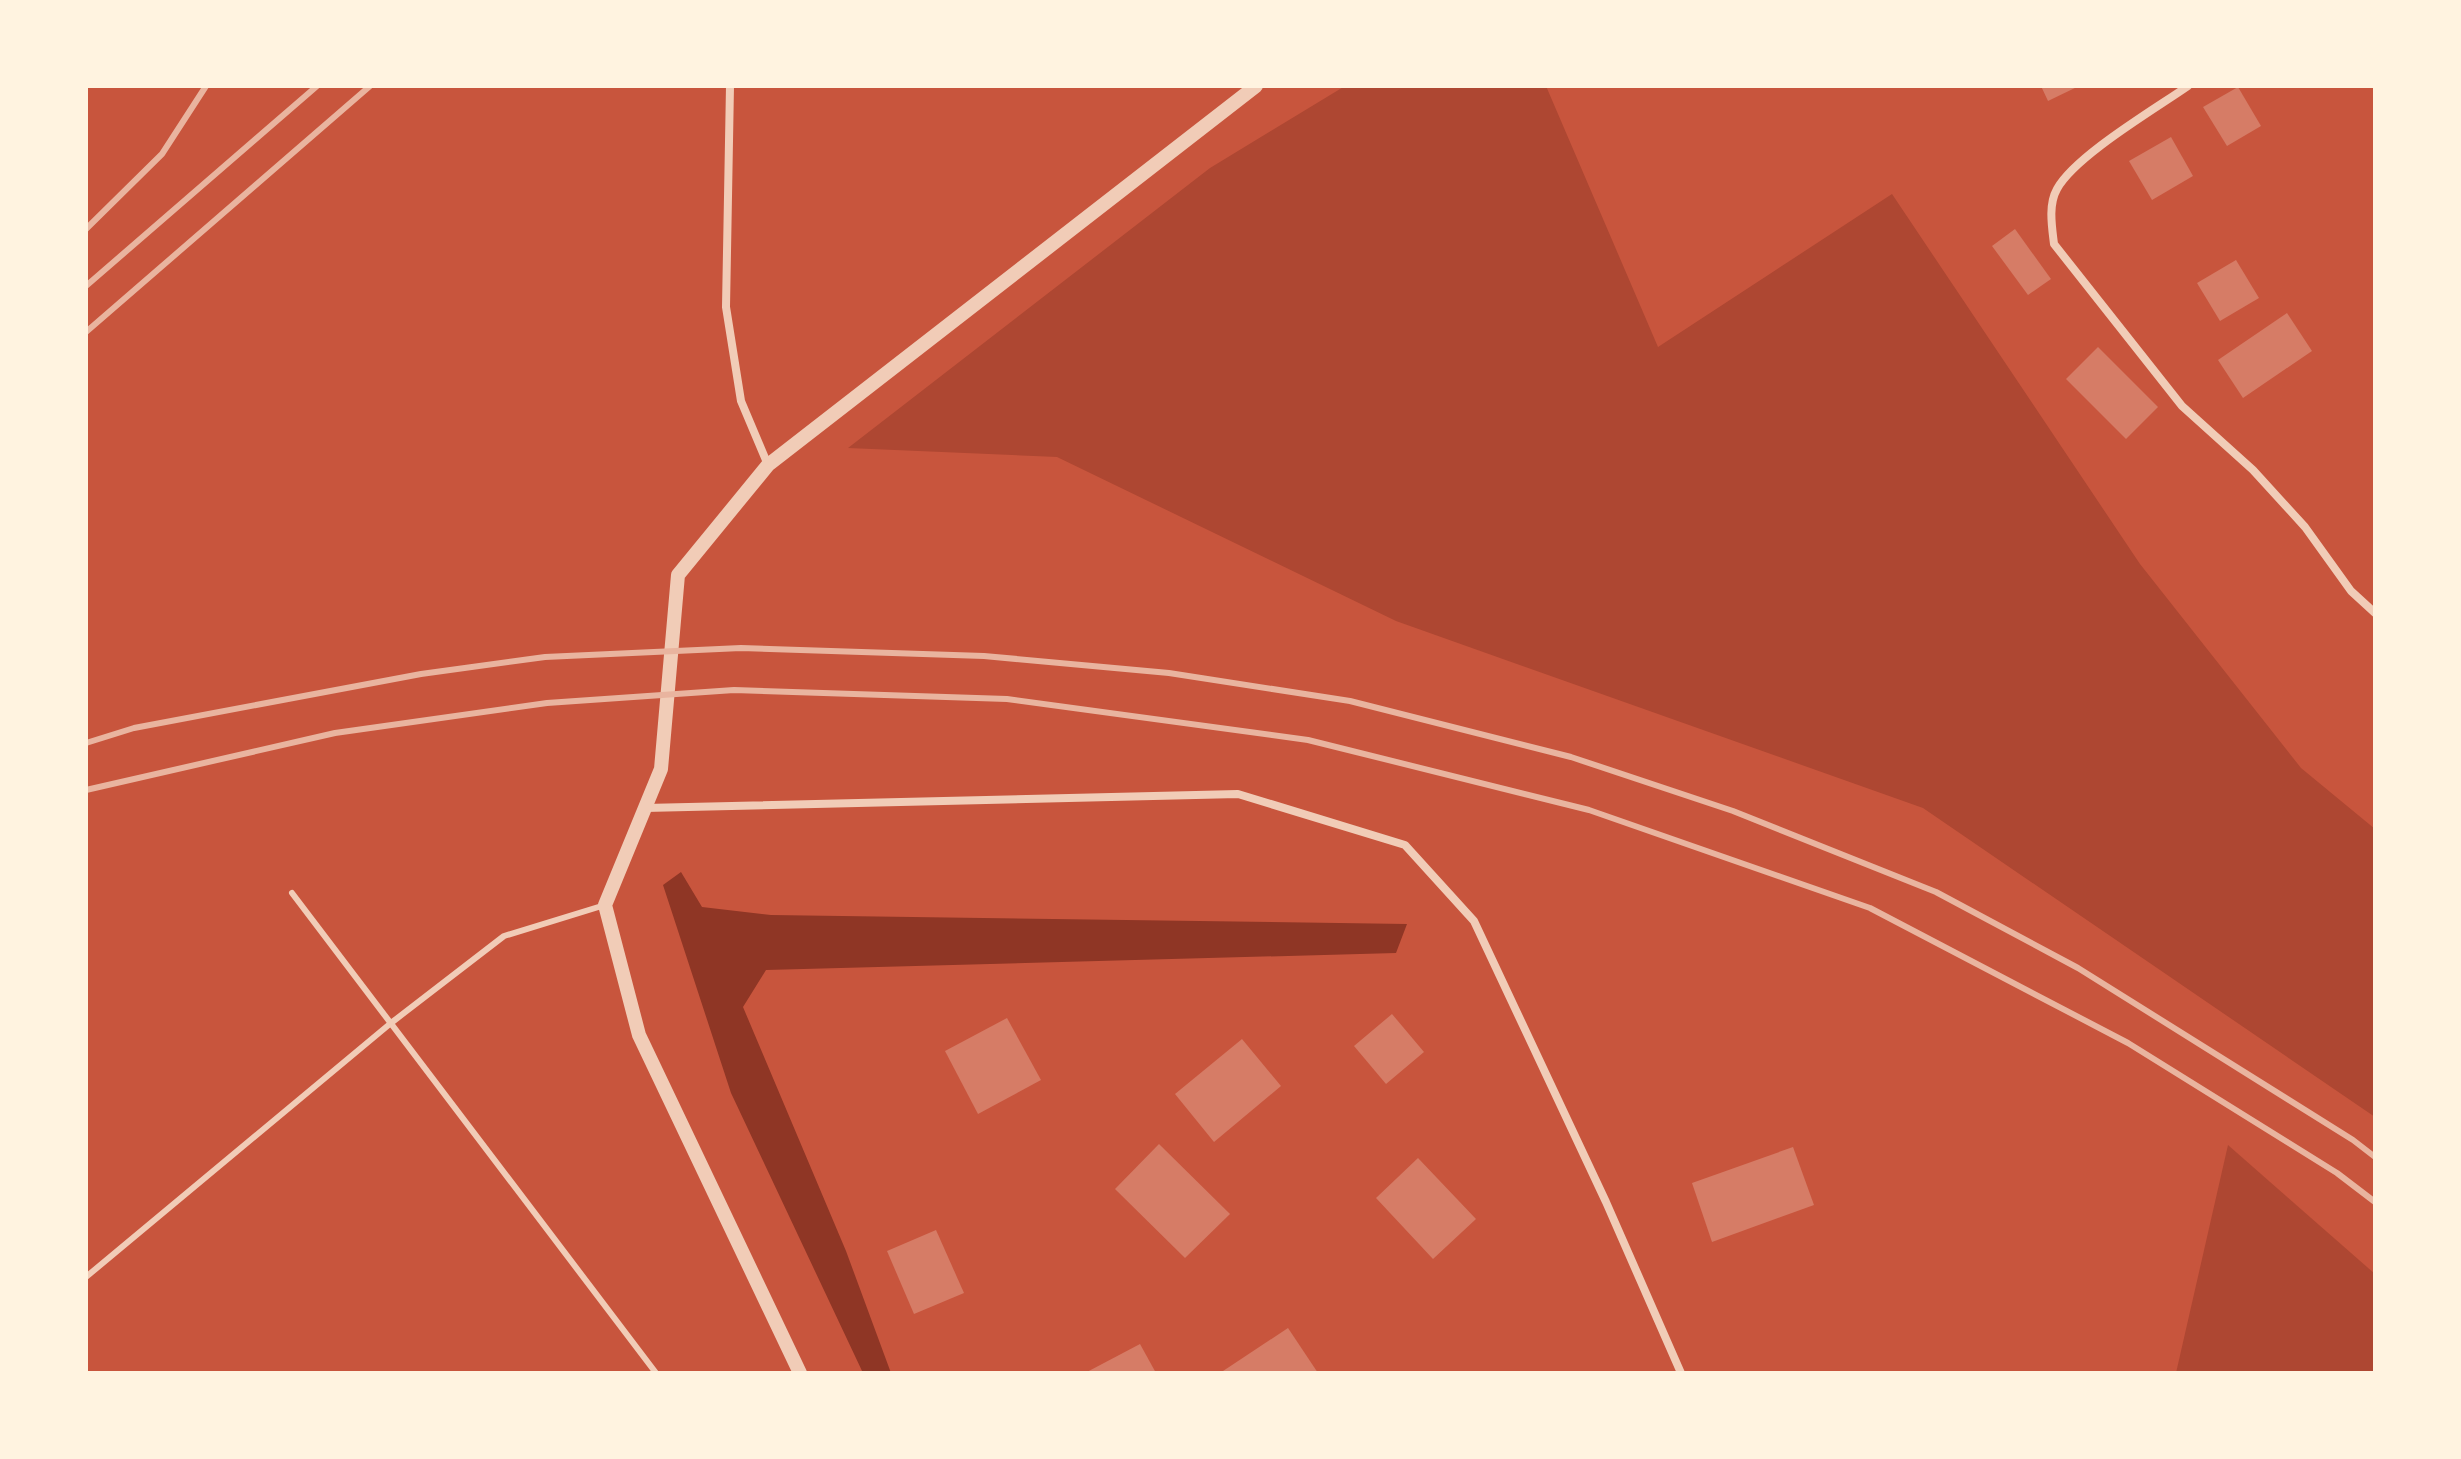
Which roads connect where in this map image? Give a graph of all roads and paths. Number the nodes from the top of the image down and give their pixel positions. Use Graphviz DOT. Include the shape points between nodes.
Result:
graph roads {
  1 [pos="730,86"];
  2 [pos="1256,86"];
  3 [pos="2188,86"];
  4 [pos="768,465"];
  5 [pos="2375,613"];
  6 [pos="645,808"];
  7 [pos="292,893"];
  8 [pos="605,905"];
  9 [pos="391,1023"];
  10 [pos="86,1277"];
  11 [pos="656,1373"];
  12 [pos="800,1373"];
  13 [pos="1681,1373"];
  1 -- 4 [label="street" via="726,307 741,401"];
  2 -- 4 [label="street"];
  3 -- 5 [label="street" via="2095,149 2056,189 2051,216 2054,244 2182,406 2253,470"];
  4 -- 6 [label="street" via="678,575 661,769"];
  6 -- 8 [label="street"];
  6 -- 13 [label="street" via="1238,794 1405,845 1474,921"];
  7 -- 9 [label="lane"];
  8 -- 9 [label="lane" via="504,936"];
  8 -- 12 [label="street" via="639,1035"];
  9 -- 10 [label="lane"];
  9 -- 11 [label="lane"];
}
